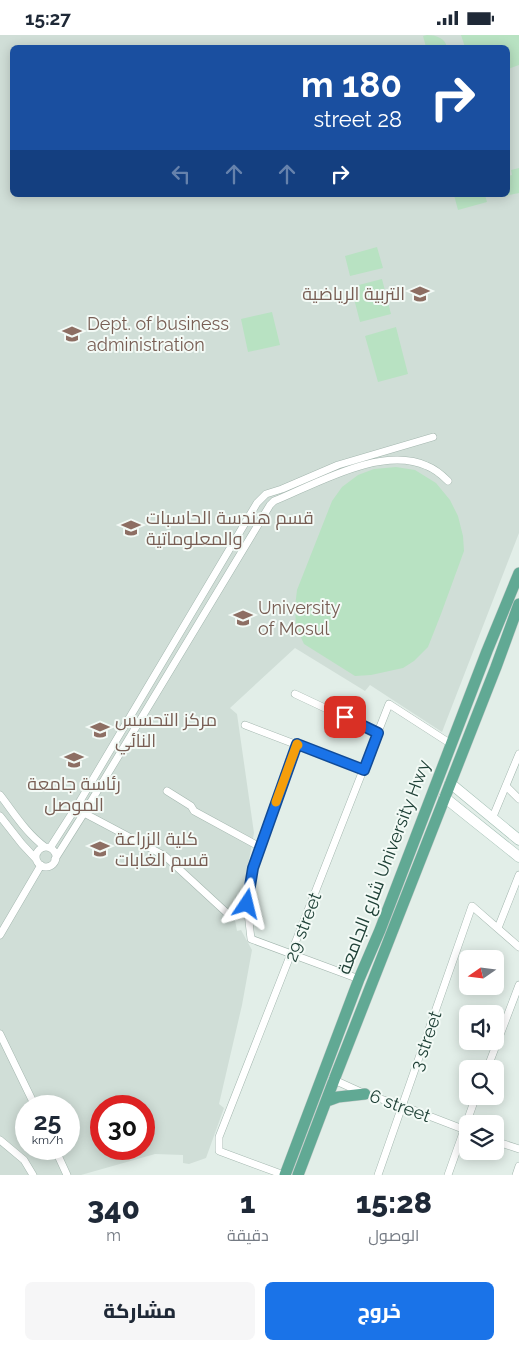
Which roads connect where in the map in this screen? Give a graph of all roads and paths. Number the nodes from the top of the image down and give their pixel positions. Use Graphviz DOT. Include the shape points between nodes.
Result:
graph roads {
  1 [pos="433,437"];
  2 [pos="448,481"];
  3 [pos="519,573"];
  4 [pos="519,604"];
  5 [pos="295,694"];
  6 [pos="245,725"];
  7 [pos="378,733"];
  8 [pos="297,744"];
  9 [pos="451,744"];
  10 [pos="519,755"];
  11 [pos="364,770"];
  12 [pos="450,783"];
  13 [pos="506,786"];
  14 [pos="167,791"];
  15 [pos="0,795"];
  16 [pos="444,797"];
  17 [pos="519,799"];
  18 [pos="84,813"];
  19 [pos="0,815"];
  20 [pos="492,819"];
  21 [pos="519,840"];
  22 [pos="47,847"];
  23 [pos="260,847"];
  24 [pos="519,857"];
  25 [pos="55,859"];
  26 [pos="38,862"];
  27 [pos="519,875"];
  28 [pos="228,914"];
  29 [pos="498,928"];
  30 [pos="0,935"];
  31 [pos="519,947"];
  32 [pos="292,954"];
  33 [pos="359,979"];
  34 [pos="519,985"];
  35 [pos="0,1033"];
  36 [pos="490,1060"];
  37 [pos="322,1076"];
  38 [pos="334,1080"];
  39 [pos="365,1094"];
  40 [pos="30,1095"];
  41 [pos="327,1101"];
  42 [pos="403,1106"];
  43 [pos="459,1127"];
  44 [pos="0,1140"];
  45 [pos="504,1144"];
  46 [pos="459,1148"];
  47 [pos="519,1149"];
  48 [pos="60,1160"];
  49 [pos="519,1166"];
  50 [pos="34,1175"];
  51 [pos="67,1175"];
  52 [pos="284,1175"];
  53 [pos="298,1175"];
  54 [pos="378,1175"];
  55 [pos="448,1175"];
  56 [pos="516,1175"];
  1 -- 22 [label="street" via="338,465 266,494 257,503 80,801"];
  2 -- 18 [label="street" via="434,469 417,462 377,462 344,471 274,501"];
  3 -- 9 [label="main road, شارع الجامعة University Hwy"];
  4 -- 12 [label="main road, شارع الجامعة University Hwy"];
  5 -- 7 [label="street"];
  6 -- 8 [label="street"];
  7 -- 9 [label="street, 29 street" via="389,704"];
  7 -- 11 [label="street, 29 street"];
  8 -- 11 [label="street"];
  8 -- 23 [label="street"];
  9 -- 33 [label="main road, شارع الجامعة University Hwy"];
  10 -- 13 [label="street"];
  11 -- 32 [label="street, 29 street"];
  12 -- 16 [label="main road, شارع الجامعة University Hwy"];
  12 -- 20 [label="street"];
  13 -- 17 [label="street"];
  13 -- 20 [label="street"];
  14 -- 23 [label="street" via="194,811"];
  15 -- 22 [label="street" via="35,840"];
  16 -- 24 [label="street"];
  16 -- 38 [label="main road, شارع الجامعة University Hwy"];
  18 -- 25 [label="street"];
  18 -- 28 [label="street" via="165,855"];
  19 -- 26 [label="street"];
  20 -- 21 [label="street"];
  22 -- 25 [label="street" via="55,852"];
  22 -- 26 [label="street" via="37,852"];
  23 -- 32 [label="street" via="247,904 251,939"];
  25 -- 26 [label="street" via="50,866"];
  26 -- 30 [label="street"];
  27 -- 29 [label="street"];
  29 -- 31 [label="street"];
  29 -- 42 [label="street, 3 street" via="472,906"];
  32 -- 33 [label="street"];
  32 -- 52 [label="street, 29 street" via="220,1137 219,1151"];
  33 -- 37 [label="main road, شارع الجامعة University Hwy"];
  34 -- 36 [label="street"];
  35 -- 40 [label="street"];
  37 -- 38 [label="street, 6 street"];
  37 -- 52 [label="main road, شارع الجامعة University Hwy"];
  38 -- 39 [label="street, 6 street"];
  38 -- 41 [label="main road, شارع الجامعة University Hwy"];
  39 -- 41 [label="main road"];
  39 -- 42 [label="street, 6 street"];
  41 -- 53 [label="main road, شارع الجامعة University Hwy"];
  42 -- 43 [label="street, 6 street"];
  42 -- 54 [label="street, 3 street"];
  44 -- 50 [label="street" via="24,1160"];
  45 -- 47 [label="street"];
  46 -- 55 [label="street"];
  48 -- 51 [label="street"];
  49 -- 56 [label="street"];
}
